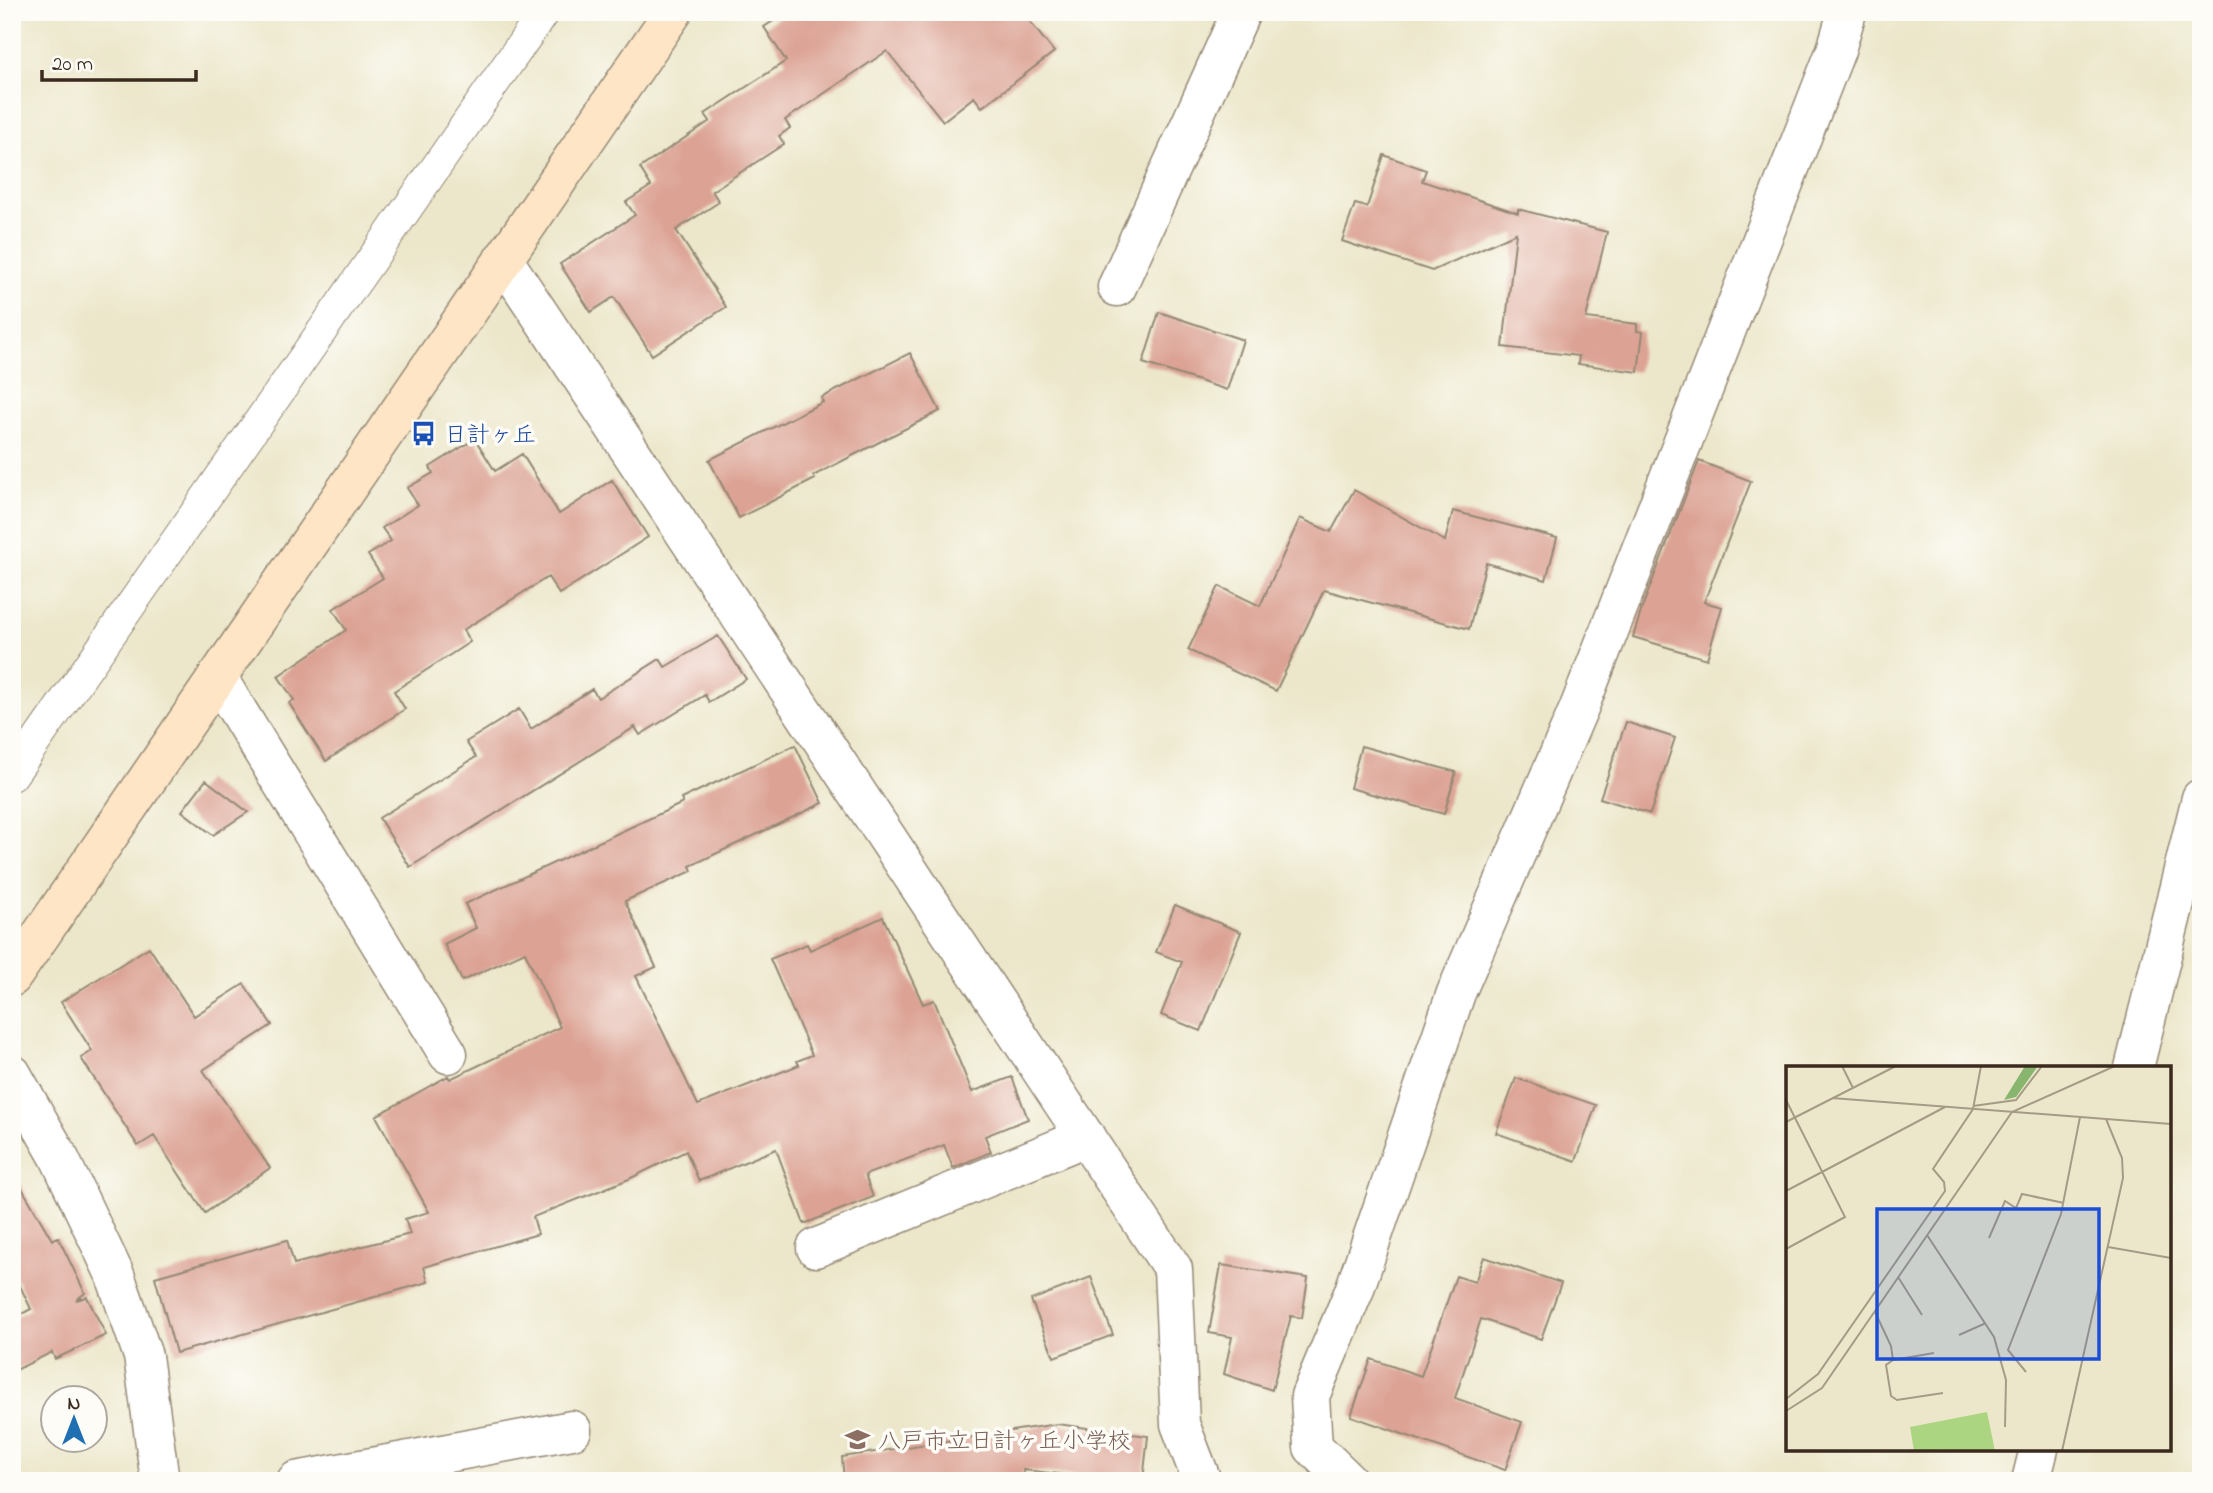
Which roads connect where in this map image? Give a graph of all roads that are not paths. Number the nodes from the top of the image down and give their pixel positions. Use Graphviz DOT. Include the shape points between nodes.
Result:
graph roads {
  1 [pos="544,12"];
  2 [pos="673,12"];
  3 [pos="1241,12"];
  4 [pos="1847,12"];
  5 [pos="503,259"];
  6 [pos="1117,287"];
  7 [pos="217,677"];
  8 [pos="12,776"];
  9 [pos="2201,799"];
  10 [pos="12,977"];
  11 [pos="448,1054"];
  12 [pos="2134,1066"];
  13 [pos="12,1074"];
  14 [pos="1086,1137"];
  15 [pos="816,1248"];
  16 [pos="572,1430"];
  17 [pos="2038,1451"];
  18 [pos="160,1481"];
  19 [pos="296,1481"];
  20 [pos="1202,1481"];
  21 [pos="1348,1481"];
  22 [pos="2031,1481"];
  1 -- 8 [label="lane"];
  2 -- 5 [label="street"];
  3 -- 6 [label="street"];
  4 -- 21 [label="street" via="1579,708 1456,993 1354,1291 1310,1396 1313,1447"];
  5 -- 7 [label="street"];
  5 -- 14 [label="street"];
  7 -- 10 [label="street"];
  7 -- 11 [label="street"];
  9 -- 12 [label="street"];
  13 -- 18 [label="street" via="59,1157 115,1275 143,1356"];
  14 -- 15 [label="street"];
  14 -- 20 [label="street" via="1173,1269 1180,1424"];
  16 -- 19 [label="street"];
  17 -- 22 [label="street"];
}
